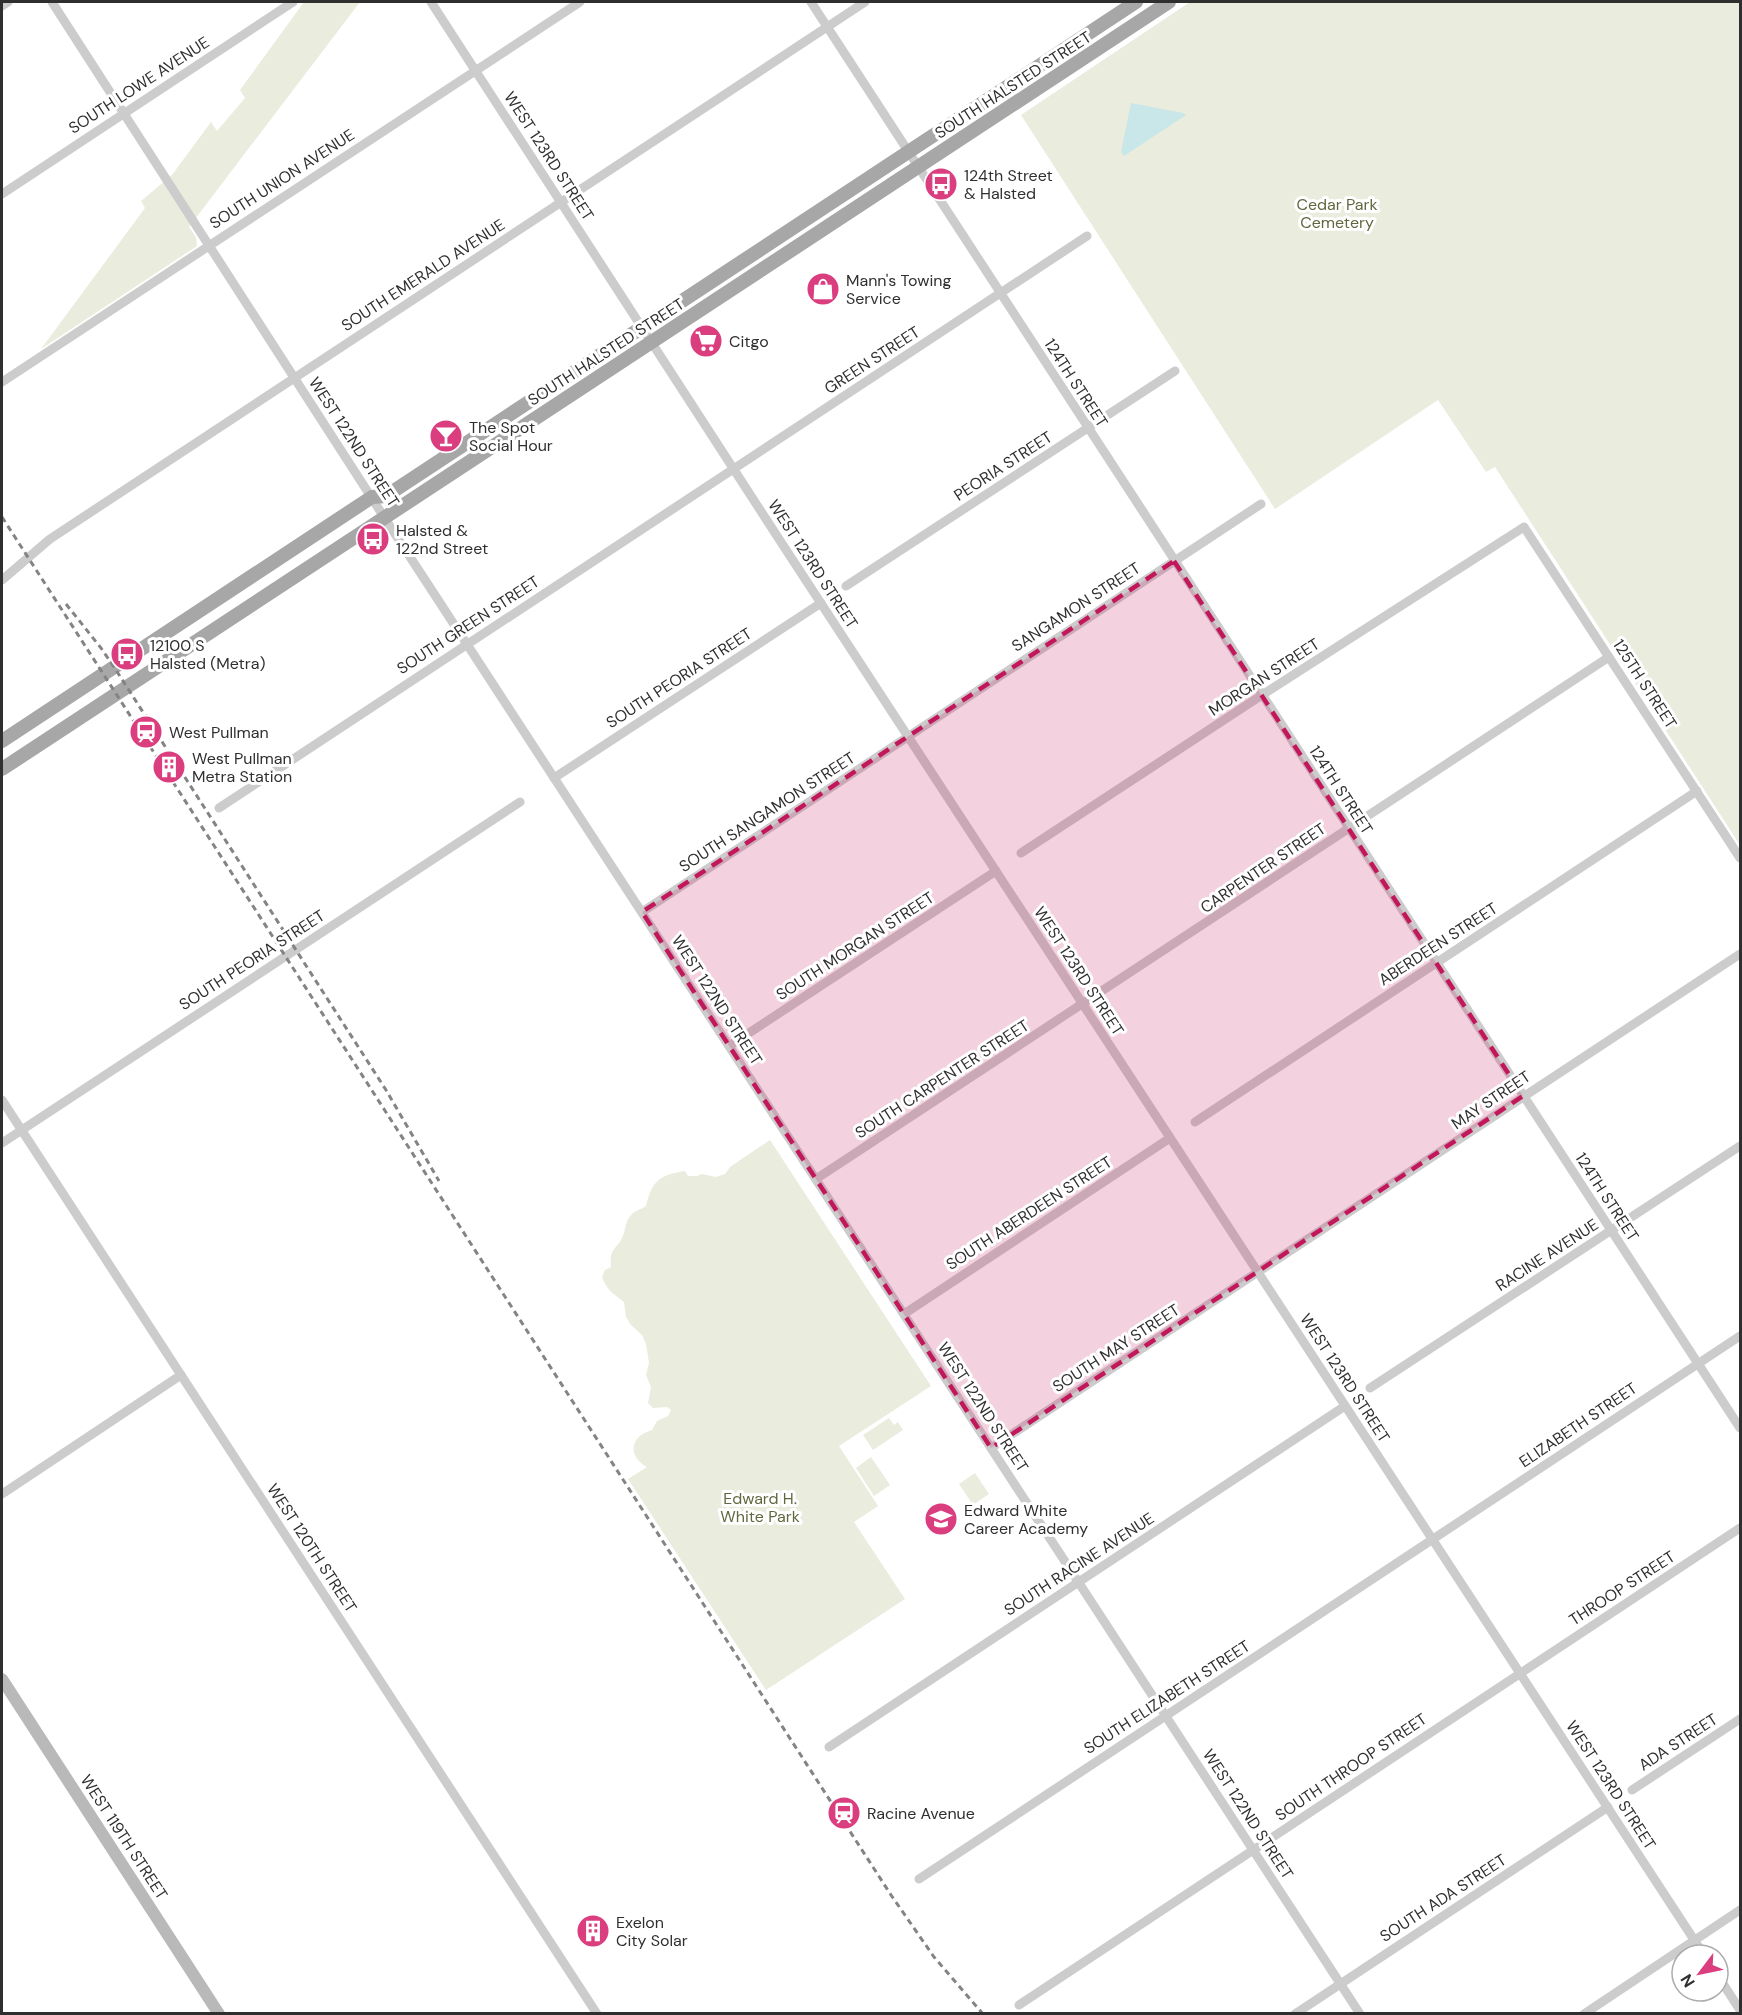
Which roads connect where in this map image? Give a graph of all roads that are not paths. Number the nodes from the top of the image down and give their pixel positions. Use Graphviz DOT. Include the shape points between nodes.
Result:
graph roads {
  1 [pos="8,2"];
  2 [pos="52,2"];
  3 [pos="292,2"];
  4 [pos="431,2"];
  5 [pos="580,2"];
  6 [pos="811,2"];
  7 [pos="865,2"];
  8 [pos="1136,2"];
  9 [pos="1169,2"];
  10 [pos="2,6"];
  11 [pos="827,27"];
  12 [pos="476,70"];
  13 [pos="124,113"];
  14 [pos="908,152"];
  15 [pos="918,168"];
  16 [pos="2,194"];
  17 [pos="561,202"];
  18 [pos="1087,236"];
  19 [pos="209,245"];
  20 [pos="1000,294"];
  21 [pos="641,327"];
  22 [pos="651,342"];
  23 [pos="1175,371"];
  24 [pos="295,378"];
  25 [pos="2,382"];
  26 [pos="1088,428"];
  27 [pos="734,469"];
  28 [pos="372,497"];
  29 [pos="1262,504"];
  30 [pos="384,517"];
  31 [pos="1524,527"];
  32 [pos="1174,561"];
  33 [pos="2,580"];
  34 [pos="846,586"];
  35 [pos="821,603"];
  36 [pos="467,644"];
  37 [pos="1609,657"];
  38 [pos="1262,696"];
  39 [pos="908,736"];
  40 [pos="2,741"];
  41 [pos="2,769"];
  42 [pos="554,778"];
  43 [pos="1697,791"];
  44 [pos="520,802"];
  45 [pos="219,808"];
  46 [pos="1349,829"];
  47 [pos="1021,854"];
  48 [pos="1740,858"];
  49 [pos="996,871"];
  50 [pos="642,912"];
  51 [pos="1740,954"];
  52 [pos="1436,963"];
  53 [pos="1084,1004"];
  54 [pos="729,1046"];
  55 [pos="1524,1096"];
  56 [pos="2,1100"];
  57 [pos="1196,1122"];
  58 [pos="21,1130"];
  59 [pos="1170,1138"];
  60 [pos="2,1143"];
  61 [pos="1740,1146"];
  62 [pos="816,1179"];
  63 [pos="1611,1231"];
  64 [pos="1258,1272"];
  65 [pos="904,1314"];
  66 [pos="1740,1336"];
  67 [pos="1698,1364"];
  68 [pos="181,1375"];
  69 [pos="1370,1388"];
  70 [pos="1345,1406"];
  71 [pos="1740,1428"];
  72 [pos="992,1448"];
  73 [pos="2,1494"];
  74 [pos="1740,1528"];
  75 [pos="1433,1540"];
  76 [pos="1078,1582"];
  77 [pos="1520,1673"];
  78 [pos="2,1679"];
  79 [pos="1166,1715"];
  80 [pos="1740,1719"];
  81 [pos="829,1747"];
  82 [pos="1632,1790"];
  83 [pos="1608,1807"];
  84 [pos="1254,1850"];
  85 [pos="919,1879"];
  86 [pos="1740,1911"];
  87 [pos="1695,1941"];
  88 [pos="1341,1983"];
  89 [pos="1730,1995"];
  90 [pos="1019,2005"];
  91 [pos="1740,2010"];
  92 [pos="219,2013"];
  93 [pos="597,2013"];
  94 [pos="1295,2013"];
  95 [pos="1360,2013"];
  96 [pos="1584,2013"];
  1 -- 10 [label="street"];
  2 -- 13 [label="street, WEST 122ND STREET"];
  3 -- 13 [label="street, SOUTH LOWE AVENUE"];
  4 -- 12 [label="street, WEST 123RD STREET"];
  5 -- 12 [label="street, SOUTH UNION AVENUE"];
  6 -- 11 [label="street, 124TH STREET"];
  7 -- 11 [label="street, SOUTH EMERALD AVENUE"];
  8 -- 14 [label="main road, SOUTH HALSTED STREET"];
  9 -- 15 [label="main road, SOUTH HALSTED STREET"];
  11 -- 14 [label="street, 124TH STREET"];
  11 -- 17 [label="street, SOUTH EMERALD AVENUE"];
  12 -- 17 [label="street, WEST 123RD STREET"];
  12 -- 19 [label="street, SOUTH UNION AVENUE"];
  13 -- 16 [label="street, SOUTH LOWE AVENUE"];
  13 -- 19 [label="street, WEST 122ND STREET"];
  14 -- 15 [label="street, 124TH STREET"];
  14 -- 21 [label="main road, SOUTH HALSTED STREET"];
  15 -- 20 [label="street, 124TH STREET"];
  15 -- 22 [label="main road, SOUTH HALSTED STREET"];
  17 -- 21 [label="street, WEST 123RD STREET"];
  17 -- 24 [label="street, SOUTH EMERALD AVENUE"];
  18 -- 20 [label="street, GREEN STREET"];
  19 -- 24 [label="street, WEST 122ND STREET"];
  19 -- 25 [label="street, SOUTH UNION AVENUE"];
  20 -- 26 [label="street, 124TH STREET"];
  20 -- 27 [label="street, GREEN STREET"];
  21 -- 22 [label="street, WEST 123RD STREET"];
  21 -- 28 [label="main road, SOUTH HALSTED STREET" via="386,496"];
  22 -- 27 [label="street, WEST 123RD STREET"];
  22 -- 30 [label="main road, SOUTH HALSTED STREET"];
  23 -- 26 [label="street, PEORIA STREET"];
  24 -- 28 [label="street, WEST 122ND STREET"];
  24 -- 33 [label="street, SOUTH EMERALD AVENUE" via="50,539"];
  26 -- 32 [label="street, 124TH STREET"];
  26 -- 34 [label="street, PEORIA STREET"];
  27 -- 35 [label="street, WEST 123RD STREET"];
  27 -- 36 [label="street, SOUTH GREEN STREET"];
  28 -- 30 [label="street, WEST 122ND STREET"];
  28 -- 40 [label="main road, SOUTH HALSTED STREET"];
  29 -- 32 [label="street, SANGAMON STREET"];
  30 -- 36 [label="street, WEST 122ND STREET"];
  30 -- 41 [label="main road, SOUTH HALSTED STREET"];
  31 -- 37 [label="street, 125TH STREET"];
  31 -- 38 [label="street, MORGAN STREET"];
  32 -- 38 [label="street, 124TH STREET"];
  32 -- 39 [label="street, SANGAMON STREET"];
  35 -- 39 [label="street, WEST 123RD STREET"];
  35 -- 42 [label="street, SOUTH PEORIA STREET"];
  36 -- 42 [label="street, WEST 122ND STREET"];
  36 -- 45 [label="street, SOUTH GREEN STREET"];
  37 -- 43 [label="street, 125TH STREET"];
  37 -- 46 [label="street, CARPENTER STREET"];
  38 -- 46 [label="street, 124TH STREET"];
  38 -- 47 [label="street, MORGAN STREET"];
  39 -- 49 [label="street, WEST 123RD STREET"];
  39 -- 50 [label="street, SOUTH SANGAMON STREET"];
  42 -- 50 [label="street, WEST 122ND STREET"];
  43 -- 48 [label="street, 125TH STREET"];
  43 -- 52 [label="street, ABERDEEN STREET"];
  44 -- 58 [label="street, SOUTH PEORIA STREET"];
  46 -- 52 [label="street, 124TH STREET"];
  46 -- 53 [label="street, CARPENTER STREET"];
  49 -- 53 [label="street, WEST 123RD STREET"];
  49 -- 54 [label="street, SOUTH MORGAN STREET"];
  50 -- 54 [label="street, WEST 122ND STREET"];
  51 -- 55 [label="street, MAY STREET"];
  52 -- 55 [label="street, 124TH STREET"];
  52 -- 57 [label="street, ABERDEEN STREET"];
  53 -- 59 [label="street, WEST 123RD STREET"];
  53 -- 62 [label="street, SOUTH CARPENTER STREET"];
  54 -- 62 [label="street, WEST 122ND STREET"];
  55 -- 63 [label="street, 124TH STREET"];
  55 -- 64 [label="street, MAY STREET"];
  56 -- 58 [label="street, WEST 120TH STREET"];
  58 -- 60 [label="street, SOUTH PEORIA STREET"];
  58 -- 68 [label="street, WEST 120TH STREET"];
  59 -- 64 [label="street, WEST 123RD STREET"];
  59 -- 65 [label="street, SOUTH ABERDEEN STREET"];
  61 -- 63 [label="street, RACINE AVENUE"];
  62 -- 65 [label="street, WEST 122ND STREET"];
  63 -- 67 [label="street, 124TH STREET"];
  63 -- 69 [label="street, RACINE AVENUE"];
  64 -- 70 [label="street, WEST 123RD STREET"];
  64 -- 72 [label="street, SOUTH MAY STREET"];
  65 -- 72 [label="street, WEST 122ND STREET"];
  66 -- 67 [label="street, ELIZABETH STREET"];
  67 -- 71 [label="street, 124TH STREET"];
  67 -- 75 [label="street, ELIZABETH STREET"];
  68 -- 73 [label="street"];
  68 -- 93 [label="street, WEST 120TH STREET"];
  70 -- 75 [label="street, WEST 123RD STREET"];
  70 -- 76 [label="street, SOUTH RACINE AVENUE"];
  72 -- 76 [label="street, WEST 122ND STREET"];
  74 -- 77 [label="street, THROOP STREET"];
  75 -- 77 [label="street, WEST 123RD STREET"];
  75 -- 79 [label="street, SOUTH ELIZABETH STREET"];
  76 -- 79 [label="street, WEST 122ND STREET"];
  76 -- 81 [label="street, SOUTH RACINE AVENUE"];
  77 -- 83 [label="street, WEST 123RD STREET"];
  77 -- 84 [label="street, SOUTH THROOP STREET"];
  78 -- 92 [label="street, WEST 119TH STREET"];
  79 -- 84 [label="street, WEST 122ND STREET"];
  79 -- 85 [label="street, SOUTH ELIZABETH STREET"];
  80 -- 82 [label="street, ADA STREET"];
  83 -- 87 [label="street, WEST 123RD STREET"];
  83 -- 88 [label="street, SOUTH ADA STREET"];
  84 -- 88 [label="street, WEST 122ND STREET"];
  84 -- 90 [label="street, SOUTH THROOP STREET"];
  86 -- 87 [label="street"];
  87 -- 96 [label="street"];
  88 -- 94 [label="street, SOUTH ADA STREET"];
  88 -- 95 [label="street, WEST 122ND STREET"];
  89 -- 91 [label="street"];
}
